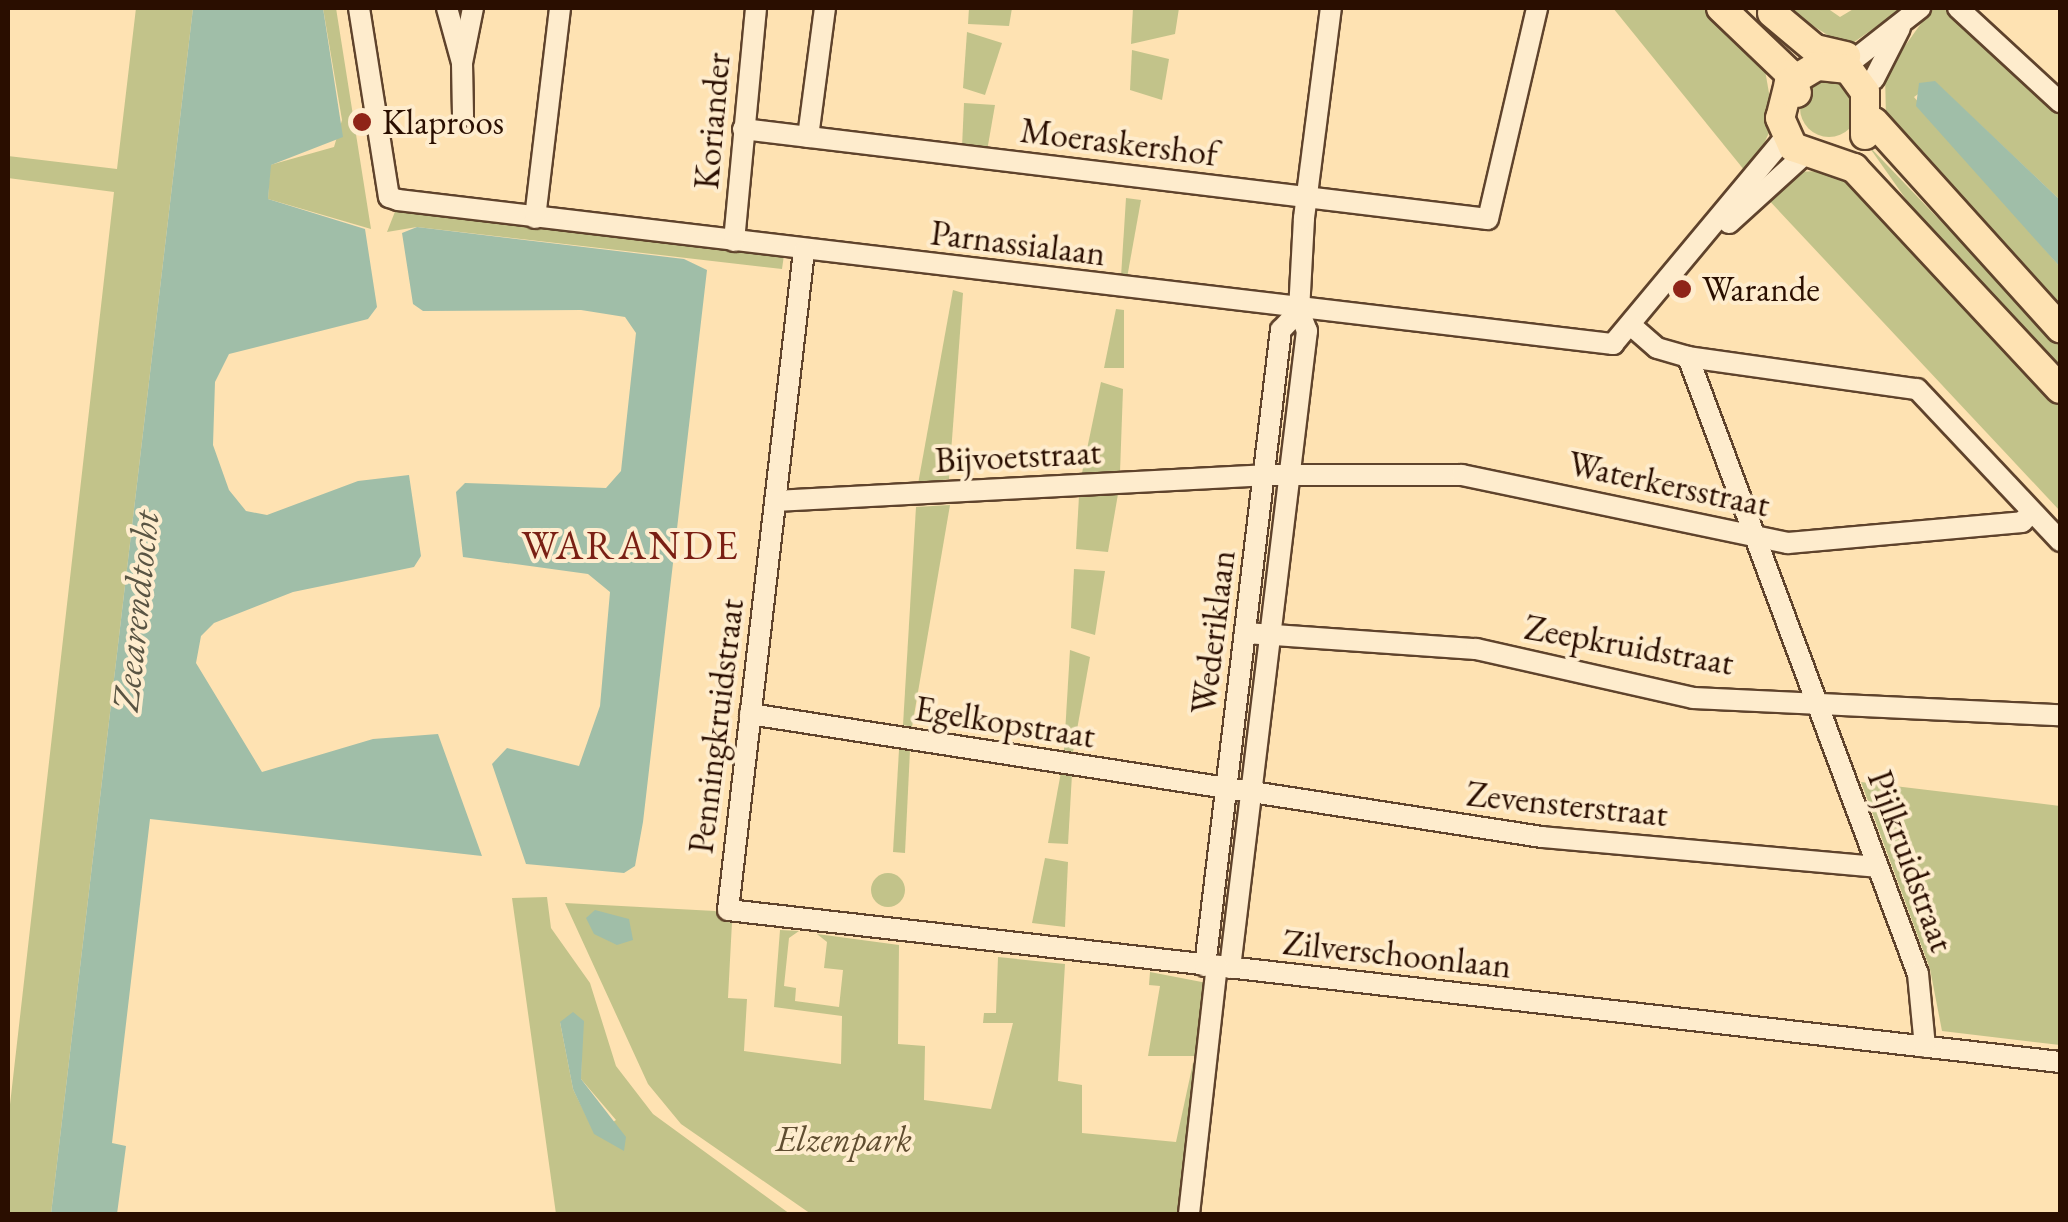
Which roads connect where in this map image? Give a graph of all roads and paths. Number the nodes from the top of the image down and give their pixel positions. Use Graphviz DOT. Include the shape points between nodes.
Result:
graph roads {
  1 [pos="359,8"];
  2 [pos="448,8"];
  3 [pos="473,8"];
  4 [pos="560,8"];
  5 [pos="756,8"];
  6 [pos="825,8"];
  7 [pos="1331,8"];
  8 [pos="1537,8"];
  9 [pos="1720,8"];
  10 [pos="1920,8"];
  11 [pos="1958,8"];
  12 [pos="1770,10"];
  13 [pos="462,62"];
  14 [pos="1828,70"];
  15 [pos="2060,102"];
  16 [pos="463,116"];
  17 [pos="743,129"];
  18 [pos="808,137"];
  19 [pos="1832,144"];
  20 [pos="1307,197"];
  21 [pos="536,218"];
  22 [pos="734,241"];
  23 [pos="804,251"];
  24 [pos="1298,311"];
  25 [pos="1634,328"];
  26 [pos="2060,328"];
  27 [pos="1688,357"];
  28 [pos="2060,389"];
  29 [pos="1264,475"];
  30 [pos="1290,477"];
  31 [pos="775,501"];
  32 [pos="2032,512"];
  33 [pos="1753,532"];
  34 [pos="2060,541"];
  35 [pos="1245,633"];
  36 [pos="1270,636"];
  37 [pos="1818,702"];
  38 [pos="750,714"];
  39 [pos="2060,715"];
  40 [pos="1227,788"];
  41 [pos="1250,794"];
  42 [pos="1878,867"];
  43 [pos="728,910"];
  44 [pos="1217,967"];
  45 [pos="1925,1047"];
  46 [pos="2060,1062"];
  47 [pos="1190,1214"];
  1 -- 21 [label="street, Parnassialaan" via="389,197"];
  2 -- 13 [label="street"];
  3 -- 13 [label="street"];
  4 -- 21 [label="street"];
  5 -- 17 [label="street, Koriander"];
  6 -- 18 [label="street"];
  7 -- 20 [label="street, Wederiklaan"];
  8 -- 20 [label="street, Moeraskershof" via="1488,219"];
  9 -- 14 [label="main road" via="1748,36"];
  10 -- 14 [label="street" via="1900,28"];
  11 -- 15 [label="street"];
  12 -- 14 [label="main road"];
  13 -- 16 [label="street"];
  14 -- 19 [label="main road"];
  14 -- 19 [label="main road" via="1794,124"];
  17 -- 18 [label="street, Moeraskershof"];
  17 -- 22 [label="street, Koriander"];
  18 -- 20 [label="street, Moeraskershof"];
  19 -- 25 [label="street" via="1704,243"];
  19 -- 26 [label="main road" via="1916,178"];
  19 -- 28 [label="main road"];
  20 -- 24 [label="street, Wederiklaan"];
  21 -- 22 [label="street, Parnassialaan"];
  22 -- 23 [label="street, Parnassialaan"];
  23 -- 24 [label="street, Parnassialaan"];
  23 -- 31 [label="street, Penningkruidstraat"];
  24 -- 25 [label="street, Parnassialaan" via="1613,344"];
  24 -- 29 [label="street, Wederiklaan" via="1281,330"];
  24 -- 30 [label="street, Wederiklaan" via="1307,331"];
  25 -- 27 [label="street" via="1656,348"];
  27 -- 32 [label="street" via="1904,384"];
  27 -- 33 [label="street, Pijlkruidstraat"];
  29 -- 30 [label="street, Bijvoetstraat"];
  29 -- 31 [label="street, Bijvoetstraat"];
  29 -- 35 [label="street, Wederiklaan"];
  30 -- 33 [label="street, Waterkersstraat" via="1462,475"];
  30 -- 36 [label="street, Wederiklaan"];
  31 -- 38 [label="street, Penningkruidstraat"];
  32 -- 33 [label="street, Waterkersstraat" via="2022,522 1788,543"];
  32 -- 34 [label="street"];
  33 -- 37 [label="street, Pijlkruidstraat"];
  35 -- 36 [label="street, Zeepkruidstraat"];
  35 -- 40 [label="street, Wederiklaan"];
  36 -- 37 [label="street, Zeepkruidstraat" via="1476,649 1693,698"];
  36 -- 41 [label="street, Wederiklaan"];
  37 -- 39 [label="street, Zeepkruidstraat"];
  37 -- 42 [label="street, Pijlkruidstraat"];
  38 -- 40 [label="street, Egelkopstraat"];
  38 -- 43 [label="street, Penningkruidstraat"];
  40 -- 41 [label="street, Egelkopstraat"];
  40 -- 44 [label="street, Wederiklaan"];
  41 -- 42 [label="street, Zevensterstraat" via="1542,837"];
  41 -- 44 [label="street, Wederiklaan"];
  42 -- 45 [label="street, Pijlkruidstraat" via="1918,974"];
  43 -- 44 [label="street, Zilverschoonlaan"];
  44 -- 45 [label="street, Zilverschoonlaan"];
  44 -- 47 [label="street, Wederiklaan"];
  45 -- 46 [label="street, Zilverschoonlaan"];
}
